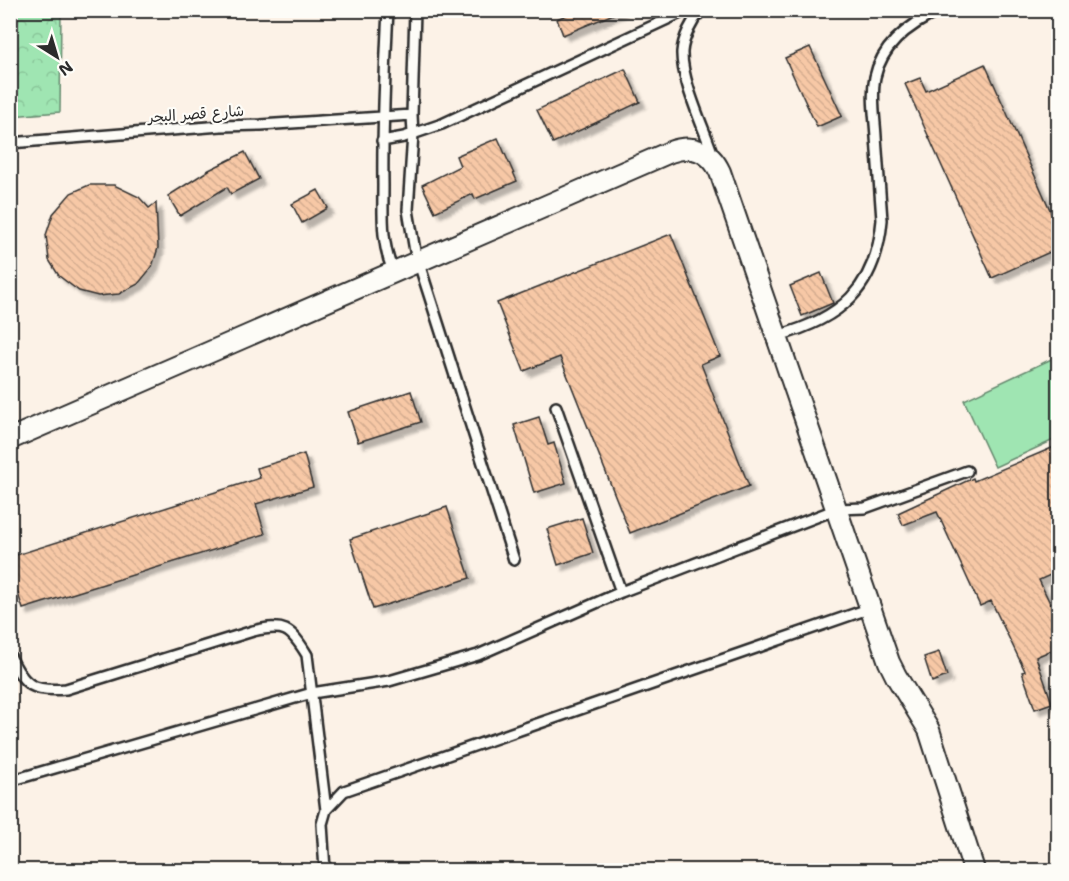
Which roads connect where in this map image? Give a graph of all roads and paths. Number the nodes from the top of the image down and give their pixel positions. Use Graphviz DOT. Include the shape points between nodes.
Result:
graph roads {
  1 [pos="388,10"];
  2 [pos="415,10"];
  3 [pos="687,10"];
  4 [pos="701,10"];
  5 [pos="938,11"];
  6 [pos="411,115"];
  7 [pos="383,117"];
  8 [pos="413,134"];
  9 [pos="382,141"];
  10 [pos="10,143"];
  11 [pos="716,163"];
  12 [pos="418,261"];
  13 [pos="393,271"];
  14 [pos="777,336"];
  15 [pos="556,406"];
  16 [pos="10,439"];
  17 [pos="967,471"];
  18 [pos="837,509"];
  19 [pos="514,560"];
  20 [pos="621,592"];
  21 [pos="871,608"];
  22 [pos="10,656"];
  23 [pos="312,693"];
  24 [pos="10,781"];
  25 [pos="326,810"];
  26 [pos="325,870"];
  27 [pos="974,870"];
  1 -- 7 [label="lane"];
  2 -- 6 [label="lane"];
  3 -- 8 [label="lane" via="453,120"];
  4 -- 11 [label="lane" via="692,21 682,52 686,79"];
  5 -- 14 [label="lane" via="892,44 875,77 882,220 871,266 855,293 831,315"];
  6 -- 7 [label="lane, شارع قصر البحر"];
  6 -- 8 [label="lane"];
  7 -- 9 [label="lane"];
  7 -- 10 [label="lane, شارع قصر البحر"];
  8 -- 9 [label="lane"];
  8 -- 12 [label="lane" via="408,210"];
  9 -- 13 [label="lane" via="383,240"];
  11 -- 12 [label="street" via="701,150 680,148"];
  11 -- 14 [label="street"];
  12 -- 13 [label="street"];
  12 -- 19 [label="lane"];
  13 -- 16 [label="street"];
  14 -- 18 [label="street"];
  15 -- 20 [label="lane"];
  17 -- 18 [label="lane" via="865,508"];
  18 -- 20 [label="lane"];
  18 -- 21 [label="street"];
  20 -- 23 [label="lane" via="478,655 389,681"];
  21 -- 25 [label="lane" via="344,790"];
  21 -- 27 [label="street" via="896,676 929,730"];
  22 -- 23 [label="lane" via="30,685 45,691 66,689 273,627 285,629 307,655"];
  23 -- 24 [label="lane"];
  23 -- 25 [label="lane"];
  25 -- 26 [label="lane" via="322,824"];
}
